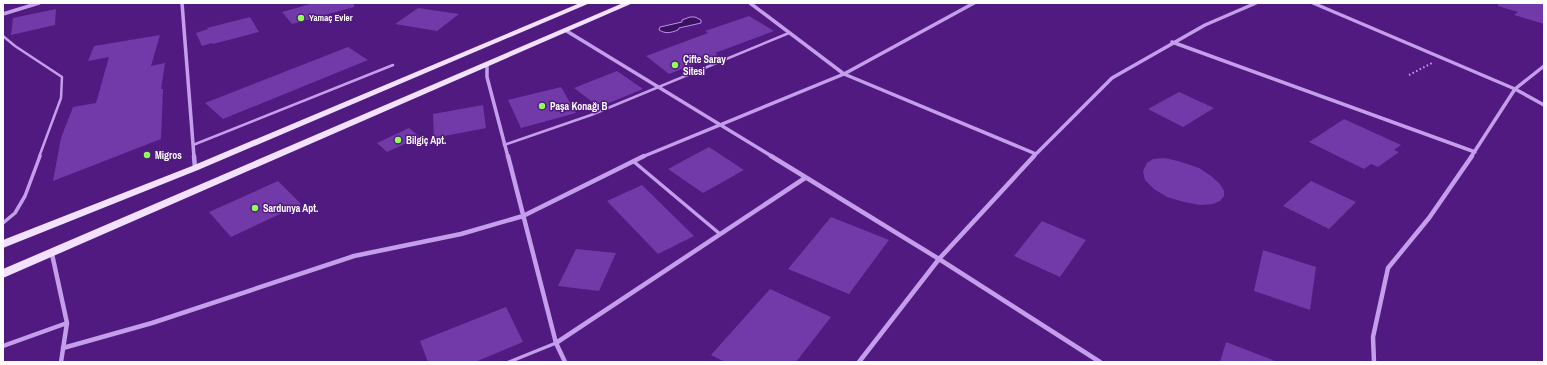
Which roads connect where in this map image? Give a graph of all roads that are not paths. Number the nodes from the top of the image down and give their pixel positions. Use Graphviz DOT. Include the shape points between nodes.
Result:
graph roads {
  1 [pos="39,3"];
  2 [pos="182,3"];
  3 [pos="586,3"];
  4 [pos="629,3"];
  5 [pos="750,3"];
  6 [pos="974,3"];
  7 [pos="1256,3"];
  8 [pos="1313,3"];
  9 [pos="3,14"];
  10 [pos="565,30"];
  11 [pos="789,33"];
  12 [pos="3,36"];
  13 [pos="1172,42"];
  14 [pos="393,65"];
  15 [pos="487,66"];
  16 [pos="1544,66"];
  17 [pos="844,74"];
  18 [pos="657,87"];
  19 [pos="1515,89"];
  20 [pos="1544,105"];
  21 [pos="718,125"];
  22 [pos="193,145"];
  23 [pos="504,145"];
  24 [pos="1475,152"];
  25 [pos="1036,154"];
  26 [pos="633,161"];
  27 [pos="195,168"];
  28 [pos="806,178"];
  29 [pos="523,216"];
  30 [pos="3,223"];
  31 [pos="720,234"];
  32 [pos="3,244"];
  33 [pos="52,254"];
  34 [pos="939,259"];
  35 [pos="3,274"];
  36 [pos="67,323"];
  37 [pos="556,343"];
  38 [pos="3,346"];
  39 [pos="63,348"];
  40 [pos="61,362"];
  41 [pos="509,362"];
  42 [pos="565,362"];
  43 [pos="859,362"];
  44 [pos="1100,362"];
  45 [pos="1374,362"];
  1 -- 9 [label="street"];
  2 -- 22 [label="street"];
  3 -- 27 [label="main road"];
  4 -- 10 [label="main road"];
  5 -- 11 [label="street"];
  6 -- 17 [label="street"];
  7 -- 13 [label="street" via="1205,24"];
  8 -- 19 [label="street"];
  10 -- 15 [label="main road"];
  10 -- 18 [label="street"];
  11 -- 17 [label="street"];
  11 -- 18 [label="lane"];
  12 -- 30 [label="lane" via="62,77 61,98 26,196 15,213"];
  13 -- 24 [label="street"];
  13 -- 25 [label="street" via="1112,78"];
  14 -- 22 [label="lane"];
  15 -- 23 [label="street" via="487,77"];
  15 -- 33 [label="main road"];
  16 -- 19 [label="street"];
  17 -- 21 [label="street"];
  17 -- 25 [label="street"];
  18 -- 21 [label="street"];
  18 -- 23 [label="lane" via="591,115"];
  19 -- 20 [label="street"];
  19 -- 24 [label="street"];
  21 -- 26 [label="street"];
  21 -- 28 [label="street"];
  22 -- 27 [label="street"];
  23 -- 29 [label="street"];
  24 -- 45 [label="street" via="1429,218 1388,268 1373,337"];
  25 -- 34 [label="street"];
  26 -- 29 [label="street"];
  26 -- 31 [label="lane"];
  27 -- 32 [label="main road"];
  28 -- 31 [label="street"];
  28 -- 34 [label="street"];
  29 -- 37 [label="street"];
  29 -- 39 [label="street" via="461,234 354,256 152,323"];
  31 -- 37 [label="street"];
  33 -- 35 [label="main road"];
  33 -- 36 [label="street"];
  34 -- 43 [label="street"];
  34 -- 44 [label="street"];
  36 -- 38 [label="street"];
  36 -- 39 [label="street"];
  37 -- 41 [label="lane"];
  37 -- 42 [label="street"];
  39 -- 40 [label="street"];
}
